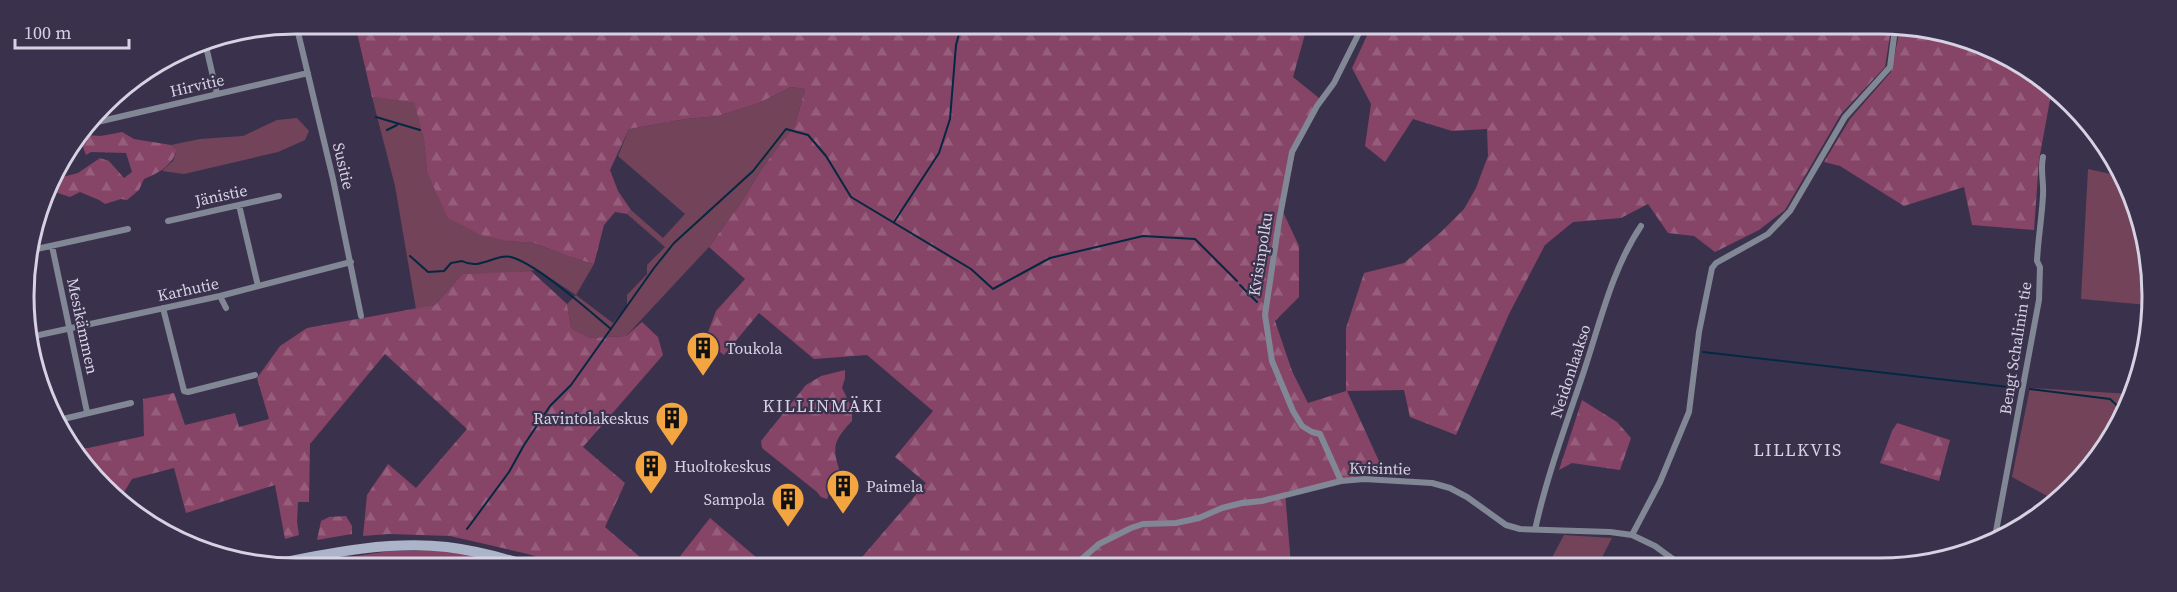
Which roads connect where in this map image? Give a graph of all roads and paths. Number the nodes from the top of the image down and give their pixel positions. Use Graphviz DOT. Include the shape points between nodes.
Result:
graph roads {
  1 [pos="298,34"];
  2 [pos="1358,34"];
  3 [pos="1894,35"];
  4 [pos="206,50"];
  5 [pos="308,73"];
  6 [pos="217,94"];
  7 [pos="102,121"];
  8 [pos="2043,157"];
  9 [pos="279,196"];
  10 [pos="239,205"];
  11 [pos="168,220"];
  12 [pos="1641,226"];
  13 [pos="128,229"];
  14 [pos="51,246"];
  15 [pos="39,248"];
  16 [pos="351,262"];
  17 [pos="258,286"];
  18 [pos="220,296"];
  19 [pos="163,308"];
  20 [pos="226,308"];
  21 [pos="361,316"];
  22 [pos="70,328"];
  23 [pos="38,335"];
  24 [pos="255,375"];
  25 [pos="131,403"];
  26 [pos="87,412"];
  27 [pos="65,418"];
  28 [pos="1341,481"];
  29 [pos="1535,530"];
  30 [pos="1996,531"];
  31 [pos="1632,535"];
  32 [pos="309,558"];
  33 [pos="500,558"];
  34 [pos="1083,558"];
  35 [pos="1671,558"];
  1 -- 5 [label="street, Susitie"];
  2 -- 28 [label="street, Kvisinpolku" via="1292,152 1265,315 1272,361 1293,411 1302,426 1320,434"];
  3 -- 31 [label="street" via="1890,67 1845,117 1790,211 1768,234 1716,262 1712,268 1689,412 1660,482"];
  4 -- 6 [label="street"];
  5 -- 6 [label="street, Hirvitie"];
  5 -- 16 [label="street, Susitie"];
  6 -- 7 [label="street, Hirvitie"];
  8 -- 30 [label="street, Bengt Schalinin tie" via="2037,261 2039,300"];
  9 -- 10 [label="street, Jänistie"];
  10 -- 11 [label="street, Jänistie"];
  10 -- 17 [label="street"];
  12 -- 29 [label="street, Neidonlaakso" via="1627,248 1599,324"];
  13 -- 14 [label="street"];
  14 -- 15 [label="street"];
  14 -- 22 [label="street, Mesikämmen"];
  16 -- 17 [label="street, Karhutie"];
  16 -- 21 [label="street, Susitie"];
  17 -- 18 [label="street, Karhutie"];
  18 -- 19 [label="street, Karhutie"];
  18 -- 20 [label="street"];
  19 -- 22 [label="street, Karhutie"];
  19 -- 24 [label="street" via="184,391"];
  22 -- 23 [label="street, Karhutie"];
  22 -- 26 [label="street, Mesikämmen"];
  25 -- 26 [label="street"];
  26 -- 27 [label="street"];
  28 -- 29 [label="street, Kvisintie" via="1432,483 1467,497 1506,525"];
  28 -- 34 [label="street, Kvisintie" via="1222,508 1188,521 1143,524 1099,544"];
  29 -- 31 [label="street, Kvisintie"];
  31 -- 35 [label="street, Kvisintie"];
  32 -- 33 [label="main road" via="361,549 437,546"];
}
